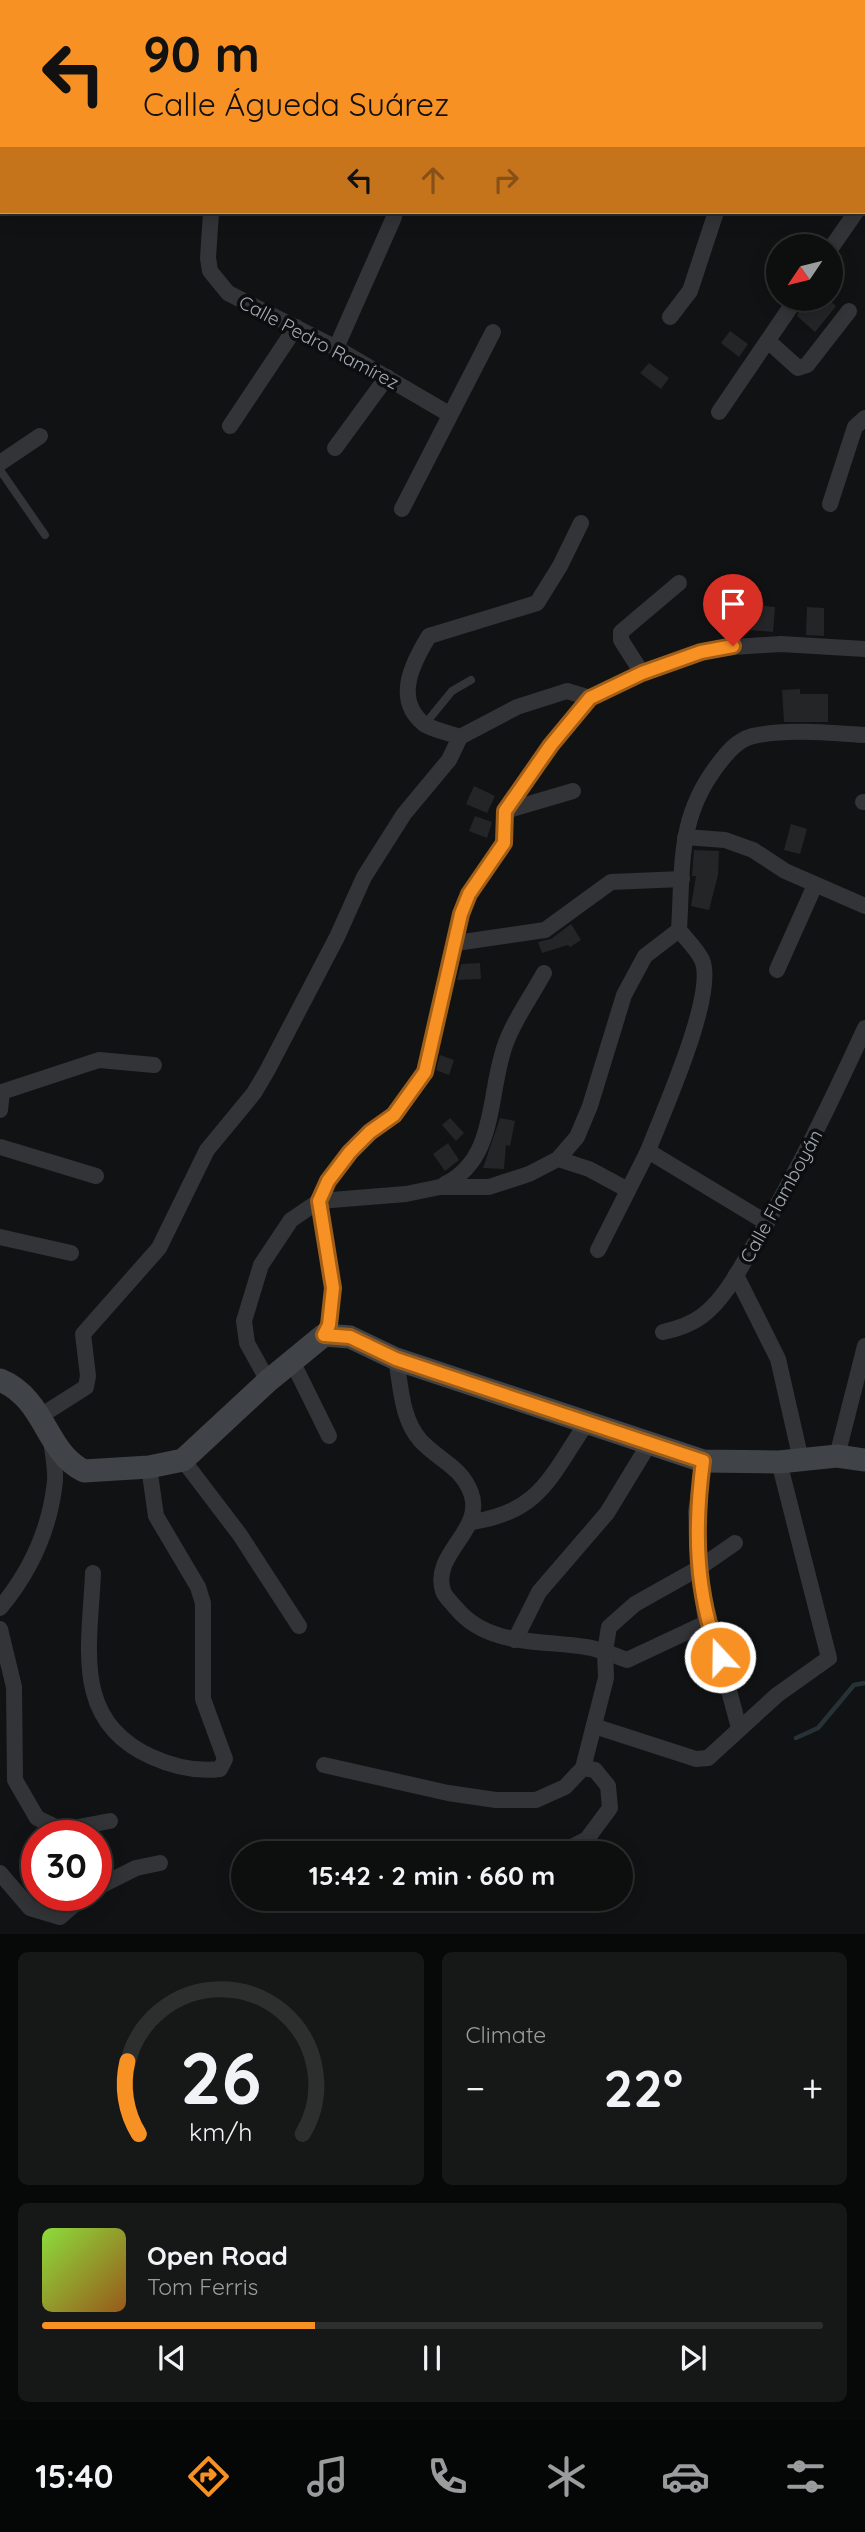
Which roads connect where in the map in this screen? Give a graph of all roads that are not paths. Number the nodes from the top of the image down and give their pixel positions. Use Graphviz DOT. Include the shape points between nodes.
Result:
graph roads {
  1 [pos="211,214"];
  2 [pos="715,214"];
  3 [pos="855,214"];
  4 [pos="394,217"];
  5 [pos="841,234"];
  6 [pos="849,311"];
  7 [pos="787,312"];
  8 [pos="670,317"];
  9 [pos="296,327"];
  10 [pos="493,332"];
  11 [pos="768,341"];
  12 [pos="337,348"];
  13 [pos="387,377"];
  14 [pos="719,412"];
  15 [pos="449,414"];
  16 [pos="865,418"];
  17 [pos="230,426"];
  18 [pos="40,436"];
  19 [pos="335,448"];
  20 [pos="0,463"];
  21 [pos="0,470"];
  22 [pos="830,505"];
  23 [pos="402,509"];
  24 [pos="581,523"];
  25 [pos="45,535"];
  26 [pos="679,583"];
  27 [pos="865,649"];
  28 [pos="642,673"];
  29 [pos="471,680"];
  30 [pos="590,698"];
  31 [pos="425,724"];
  32 [pos="865,735"];
  33 [pos="460,737"];
  34 [pos="573,791"];
  35 [pos="505,811"];
  36 [pos="685,837"];
  37 [pos="682,879"];
  38 [pos="815,885"];
  39 [pos="865,906"];
  40 [pos="679,930"];
  41 [pos="456,943"];
  42 [pos="777,971"];
  43 [pos="544,973"];
  44 [pos="865,1028"];
  45 [pos="154,1065"];
  46 [pos="0,1110"];
  47 [pos="0,1147"];
  48 [pos="648,1151"];
  49 [pos="558,1159"];
  50 [pos="96,1176"];
  51 [pos="440,1187"];
  52 [pos="628,1189"];
  53 [pos="319,1201"];
  54 [pos="767,1223"];
  55 [pos="0,1237"];
  56 [pos="598,1250"];
  57 [pos="71,1253"];
  58 [pos="736,1275"];
  59 [pos="663,1332"];
  60 [pos="324,1335"];
  61 [pos="865,1346"];
  62 [pos="396,1359"];
  63 [pos="292,1362"];
  64 [pos="0,1380"];
  65 [pos="268,1381"];
  66 [pos="46,1424"];
  67 [pos="586,1424"];
  68 [pos="329,1436"];
  69 [pos="649,1444"];
  70 [pos="837,1457"];
  71 [pos="183,1460"];
  72 [pos="865,1460"];
  73 [pos="703,1461"];
  74 [pos="790,1462"];
  75 [pos="149,1467"];
  76 [pos="472,1522"];
  77 [pos="735,1543"];
  78 [pos="699,1568"];
  79 [pos="93,1573"];
  80 [pos="0,1608"];
  81 [pos="706,1623"];
  82 [pos="299,1626"];
  83 [pos="0,1629"];
  84 [pos="515,1640"];
  85 [pos="605,1651"];
  86 [pos="594,1726"];
  87 [pos="739,1728"];
  88 [pos="324,1765"];
  89 [pos="583,1768"];
  90 [pos="41,1820"];
  91 [pos="583,1841"];
  92 [pos="159,1863"];
  93 [pos="0,1873"];
  94 [pos="112,1880"];
  95 [pos="21,1898"];
  96 [pos="40,1911"];
  97 [pos="67,1911"];
  1 -- 9 [label="street, Calle Pedro Ramírez" via="208,258 218,282 228,293"];
  2 -- 8 [label="street" via="690,291"];
  3 -- 5 [label="street"];
  4 -- 12 [label="street"];
  6 -- 11 [label="street" via="807,365 798,369"];
  7 -- 11 [label="street"];
  9 -- 12 [label="street, Calle Pedro Ramírez"];
  9 -- 17 [label="street"];
  10 -- 15 [label="street"];
  11 -- 14 [label="street"];
  12 -- 13 [label="street, Calle Pedro Ramírez"];
  13 -- 15 [label="street, Calle Pedro Ramírez"];
  13 -- 19 [label="street"];
  15 -- 23 [label="street"];
  16 -- 22 [label="street" via="855,427"];
  18 -- 20 [label="street"];
  21 -- 25 [label="lane"];
  24 -- 31 [label="street" via="537,603 429,636 406,681 410,705"];
  26 -- 28 [label="street" via="621,632 621,640"];
  27 -- 28 [label="street" via="733,646"];
  28 -- 30 [label="street"];
  29 -- 31 [label="lane" via="452,691"];
  30 -- 33 [label="street" via="567,691 517,707"];
  30 -- 35 [label="street"];
  31 -- 33 [label="street"];
  32 -- 36 [label="street" via="783,733 740,741 703,783 689,813"];
  33 -- 66 [label="street" via="449,760 404,814 364,877 267,1072 207,1150 159,1248 83,1334 86,1387"];
  34 -- 35 [label="street"];
  35 -- 41 [label="street" via="504,843 469,894"];
  36 -- 37 [label="street"];
  36 -- 38 [label="street" via="725,840 753,850"];
  37 -- 40 [label="street"];
  37 -- 41 [label="street" via="611,882 545,930"];
  38 -- 39 [label="street"];
  38 -- 42 [label="street"];
  40 -- 48 [label="street" via="702,960 705,974 692,1037"];
  40 -- 49 [label="street" via="645,956 624,995 590,1106 577,1137"];
  41 -- 53 [label="street" via="425,1072 394,1115 350,1152"];
  43 -- 51 [label="street" via="506,1041 486,1133 474,1160 462,1176"];
  44 -- 54 [label="street, Calle Flamboyán" via="813,1143"];
  45 -- 46 [label="street" via="99,1060 2,1092"];
  47 -- 50 [label="street"];
  48 -- 52 [label="street"];
  48 -- 54 [label="street"];
  49 -- 51 [label="street" via="489,1186"];
  49 -- 52 [label="street"];
  51 -- 53 [label="street"];
  52 -- 56 [label="street"];
  53 -- 60 [label="street" via="333,1288"];
  53 -- 65 [label="street" via="291,1220 261,1265 250,1293 244,1321 247,1343"];
  54 -- 58 [label="street, Calle Flamboyán"];
  55 -- 57 [label="street"];
  58 -- 59 [label="street, Calle Flamboyán" via="703,1316 683,1328"];
  58 -- 74 [label="street" via="778,1359"];
  60 -- 62 [label="street" via="350,1337"];
  60 -- 63 [label="street"];
  61 -- 70 [label="street"];
  62 -- 67 [label="street"];
  62 -- 76 [label="street" via="406,1417 420,1440 463,1477 472,1496"];
  63 -- 65 [label="street"];
  63 -- 68 [label="street"];
  64 -- 66 [label="street" via="22,1395"];
  65 -- 71 [label="street"];
  66 -- 75 [label="street" via="60,1452 84,1471"];
  66 -- 80 [label="street" via="55,1480 42,1539 22,1582"];
  67 -- 69 [label="street"];
  67 -- 76 [label="street" via="525,1506 501,1518"];
  69 -- 73 [label="street"];
  69 -- 84 [label="street" via="607,1513 538,1592"];
  70 -- 72 [label="street"];
  70 -- 74 [label="street"];
  71 -- 75 [label="street"];
  71 -- 82 [label="street" via="240,1535"];
  73 -- 74 [label="street"];
  73 -- 78 [label="street" via="696,1512"];
  74 -- 87 [label="street" via="829,1658"];
  75 -- 79 [label="street" via="156,1516 203,1603 203,1699 225,1759 220,1769 168,1765 127,1745 110,1730 89,1677"];
  76 -- 84 [label="street" via="442,1568 443,1593 465,1619"];
  77 -- 78 [label="street"];
  78 -- 81 [label="street"];
  78 -- 85 [label="street" via="635,1604 609,1628"];
  81 -- 85 [label="street" via="636,1658 627,1660"];
  81 -- 87 [label="street"];
  83 -- 90 [label="street" via="14,1686 15,1780"];
  84 -- 85 [label="street"];
  85 -- 86 [label="street" via="606,1678"];
  86 -- 87 [label="street" via="696,1759 708,1758"];
  86 -- 89 [label="street"];
  88 -- 89 [label="street" via="496,1800 536,1800 565,1787"];
  89 -- 91 [label="street" via="595,1770 608,1786 610,1808"];
  92 -- 94 [label="street"];
  93 -- 95 [label="street"];
  96 -- 97 [label="street" via="60,1917"];
}
